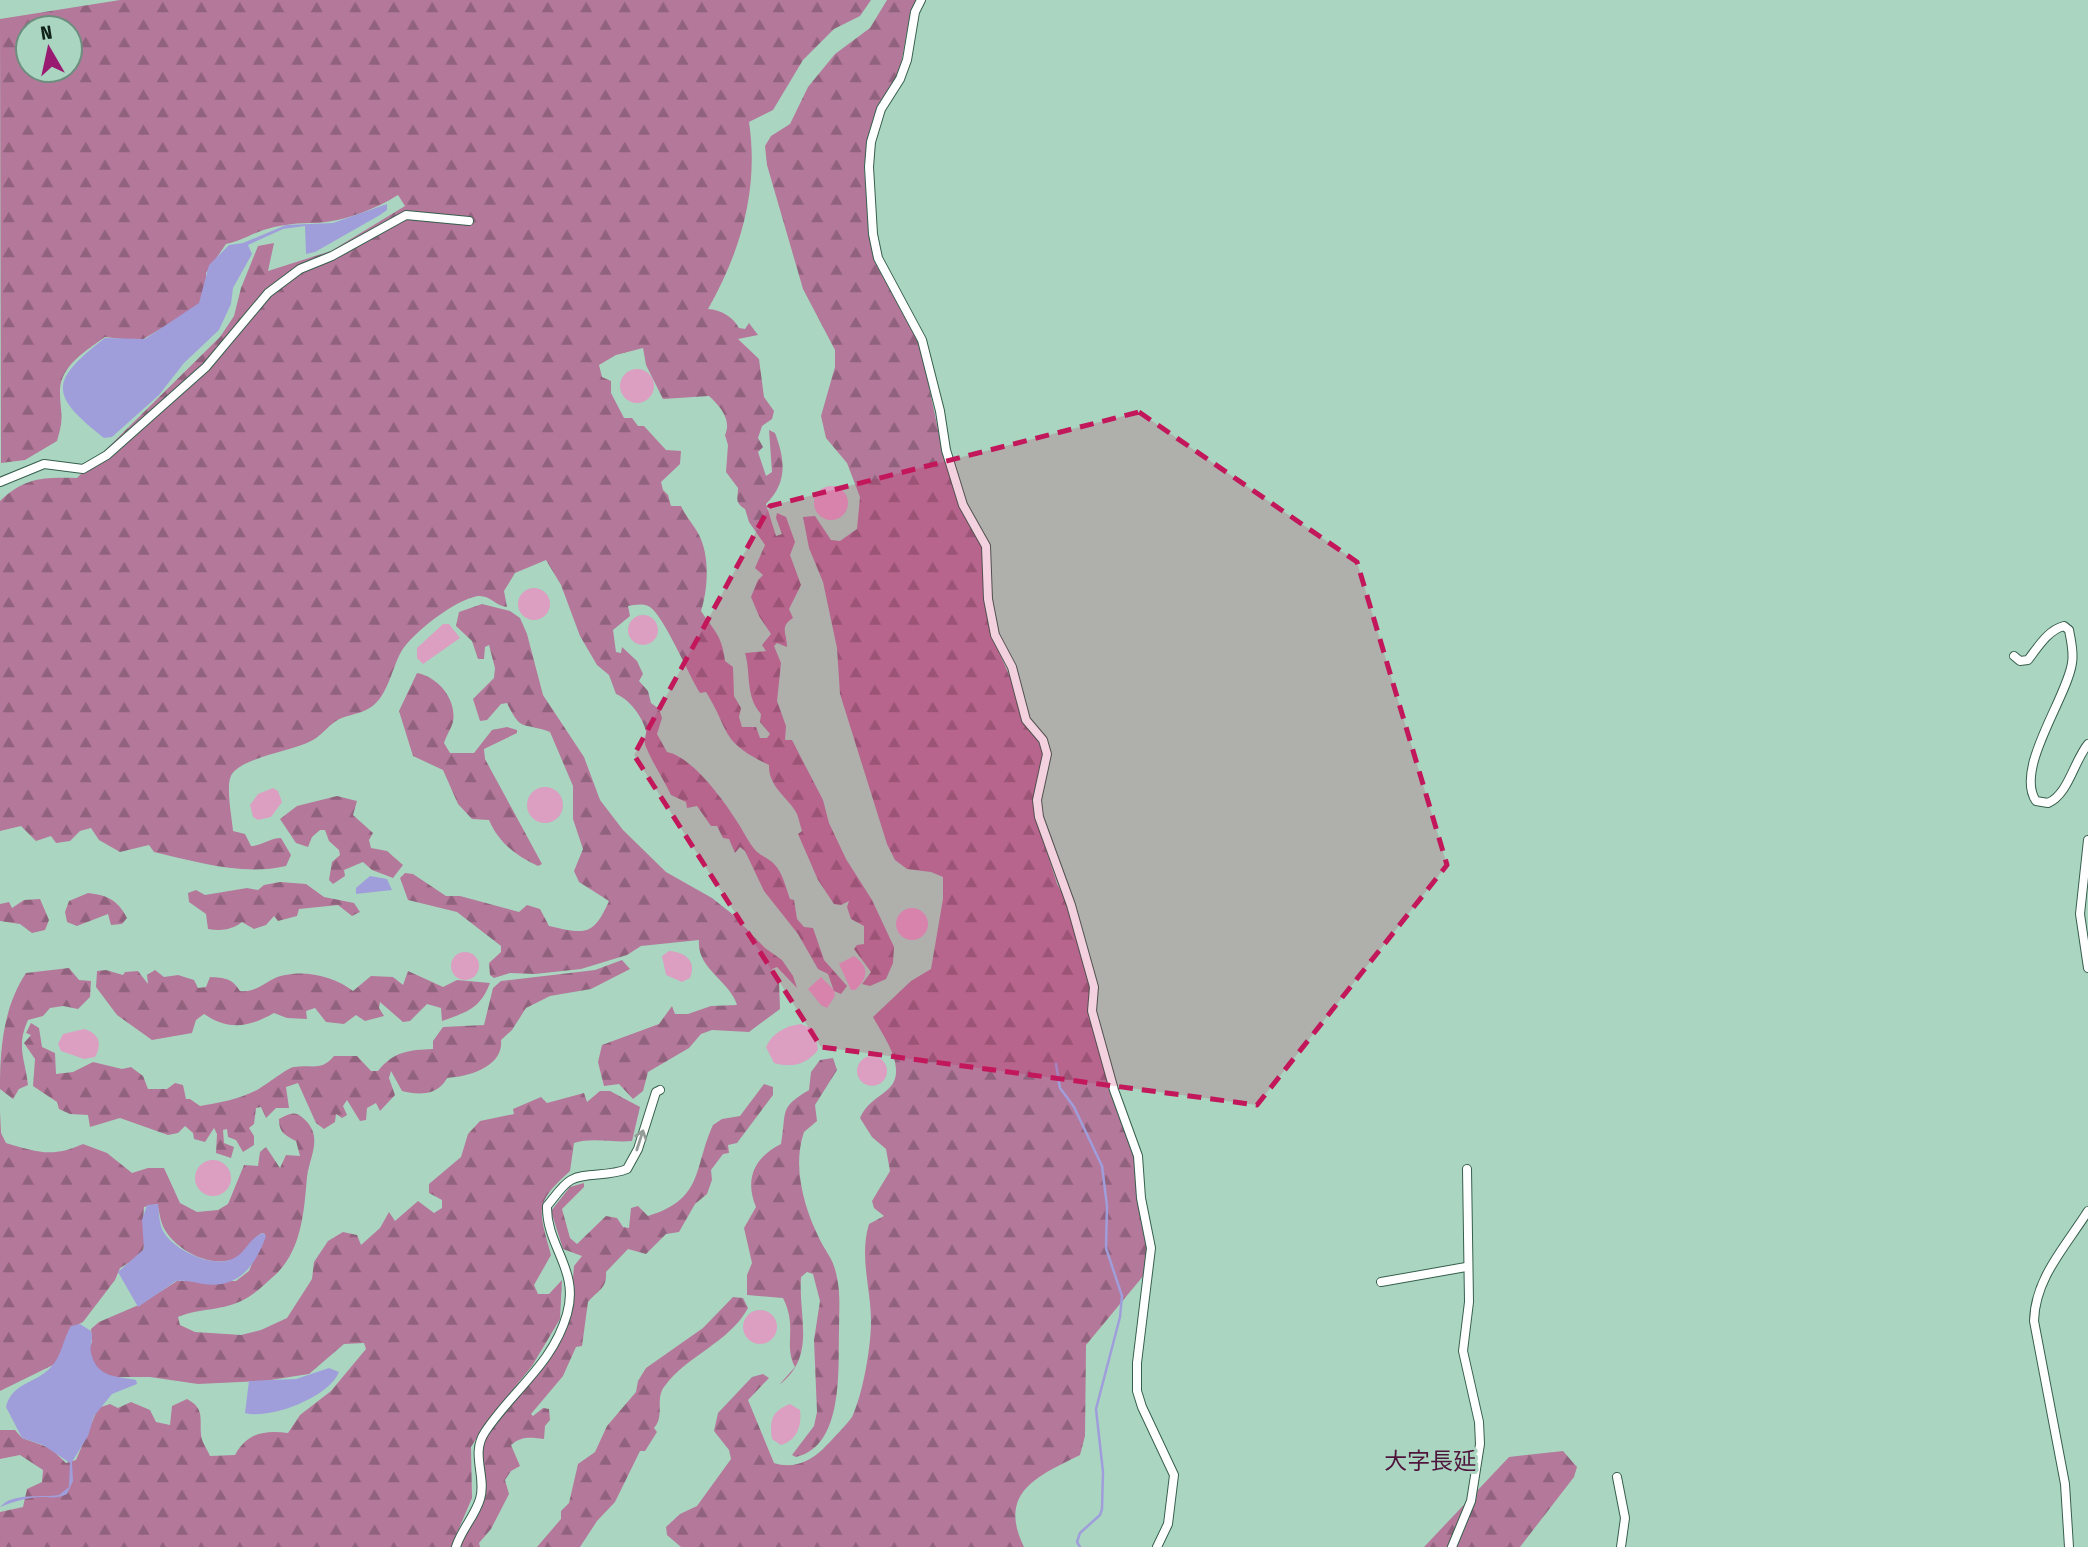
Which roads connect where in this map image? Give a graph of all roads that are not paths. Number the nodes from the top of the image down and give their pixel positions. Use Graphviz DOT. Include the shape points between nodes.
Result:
graph roads {
  1 [pos="921,0"];
  2 [pos="469,220"];
  3 [pos="0,482"];
  4 [pos="2014,656"];
  5 [pos="2088,744"];
  6 [pos="2088,840"];
  7 [pos="2088,968"];
  8 [pos="660,1090"];
  9 [pos="1467,1169"];
  10 [pos="2088,1212"];
  11 [pos="1466,1266"];
  12 [pos="1381,1282"];
  13 [pos="1616,1477"];
  14 [pos="456,1547"];
  15 [pos="1157,1547"];
  16 [pos="1452,1547"];
  17 [pos="1621,1547"];
  18 [pos="2069,1547"];
  1 -- 15 [label="street" via="904,70 881,109 872,142 873,234 878,258 922,340 963,505 986,546 995,635 1012,667 1026,720 1043,740 1047,754 1037,800 1039,817 1071,905 1094,986 1092,1011 1138,1156 1151,1248 1137,1391 1174,1475 1168,1524"];
  2 -- 3 [label="street" via="406,215 300,269 268,293 206,367 107,455 83,469 44,464"];
  4 -- 5 [label="street" via="2028,660 2058,627 2069,630 2072,662 2065,689 2031,773 2036,801 2048,803 2059,796"];
  6 -- 7 [label="street" via="2080,914"];
  14 -- 8 [label="street, one-way" via="481,1497 477,1446 544,1364 567,1314 571,1279 547,1219 547,1206 570,1180 628,1169"];
  9 -- 11 [label="street"];
  10 -- 18 [label="street" via="2039,1286 2034,1301 2065,1484"];
  11 -- 12 [label="street"];
  11 -- 16 [label="street" via="1468,1321 1463,1352 1480,1444 1471,1501"];
  13 -- 17 [label="street" via="1625,1518"];
}
